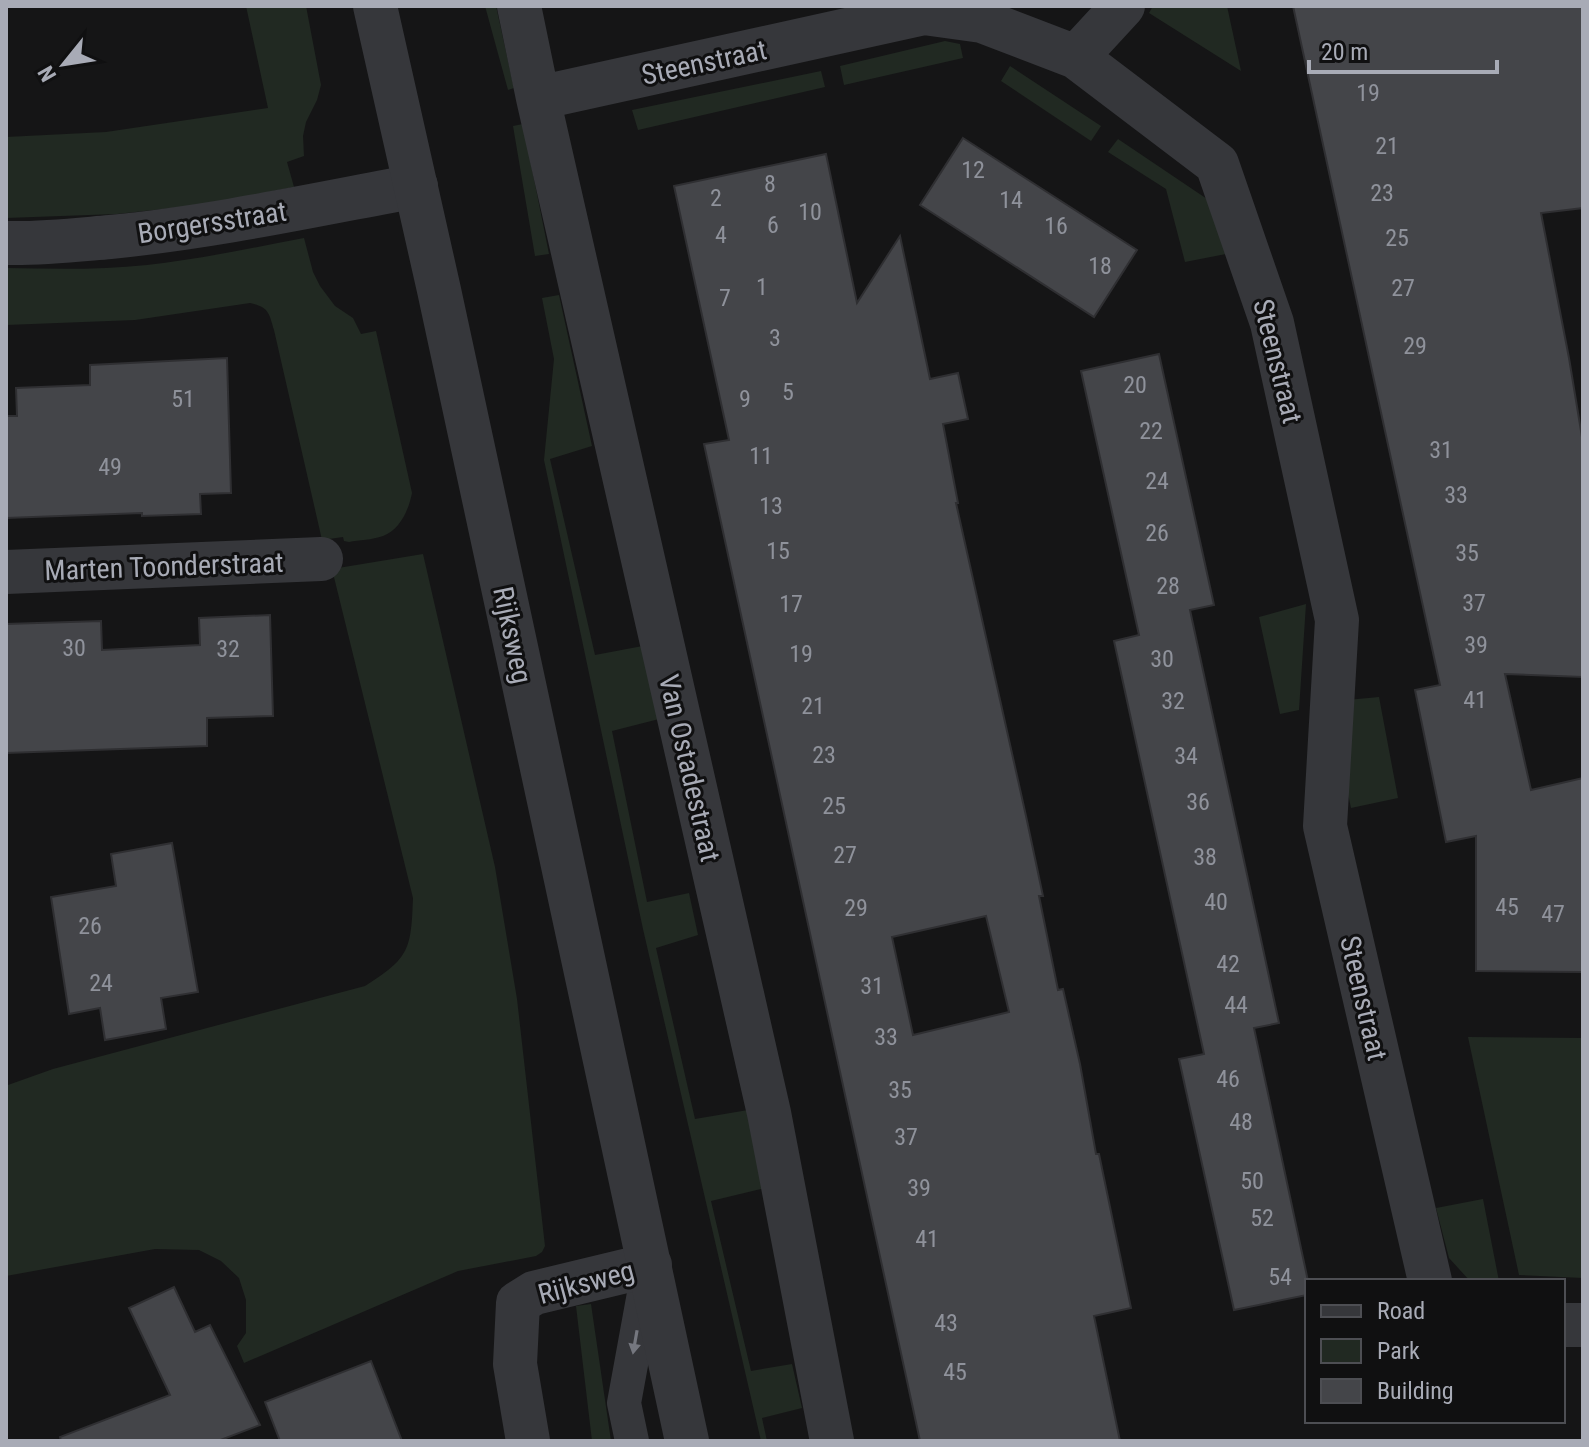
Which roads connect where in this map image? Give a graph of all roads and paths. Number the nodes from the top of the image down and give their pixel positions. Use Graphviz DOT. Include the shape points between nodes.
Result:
graph roads {
  1 [pos="375,6"];
  2 [pos="519,6"];
  3 [pos="1123,6"];
  4 [pos="1076,57"];
  5 [pos="538,98"];
  6 [pos="416,186"];
  7 [pos="6,243"];
  8 [pos="321,559"];
  9 [pos="6,572"];
  10 [pos="650,1265"];
  11 [pos="1430,1279"];
  12 [pos="528,1441"];
  13 [pos="632,1441"];
  14 [pos="687,1441"];
  15 [pos="832,1441"];
  1 -- 6 [label="street, Rijksweg"];
  2 -- 5 [label="street, Van Ostadestraat"];
  3 -- 4 [label="street"];
  4 -- 5 [label="street, Steenstraat" via="982,21 924,13"];
  4 -- 11 [label="street, Steenstraat" via="1217,164 1272,323 1337,620 1325,826"];
  5 -- 15 [label="street, Van Ostadestraat" via="769,1113"];
  6 -- 7 [label="street, Borgersstraat" via="149,233"];
  6 -- 10 [label="street, Rijksweg"];
  8 -- 9 [label="street, Marten Toonderstraat"];
  10 -- 12 [label="street, Rijksweg" via="534,1293 518,1303 515,1364"];
  10 -- 13 [label="lane, Rijksweg, one-way" via="624,1403"];
  10 -- 14 [label="street, Rijksweg"];
}
